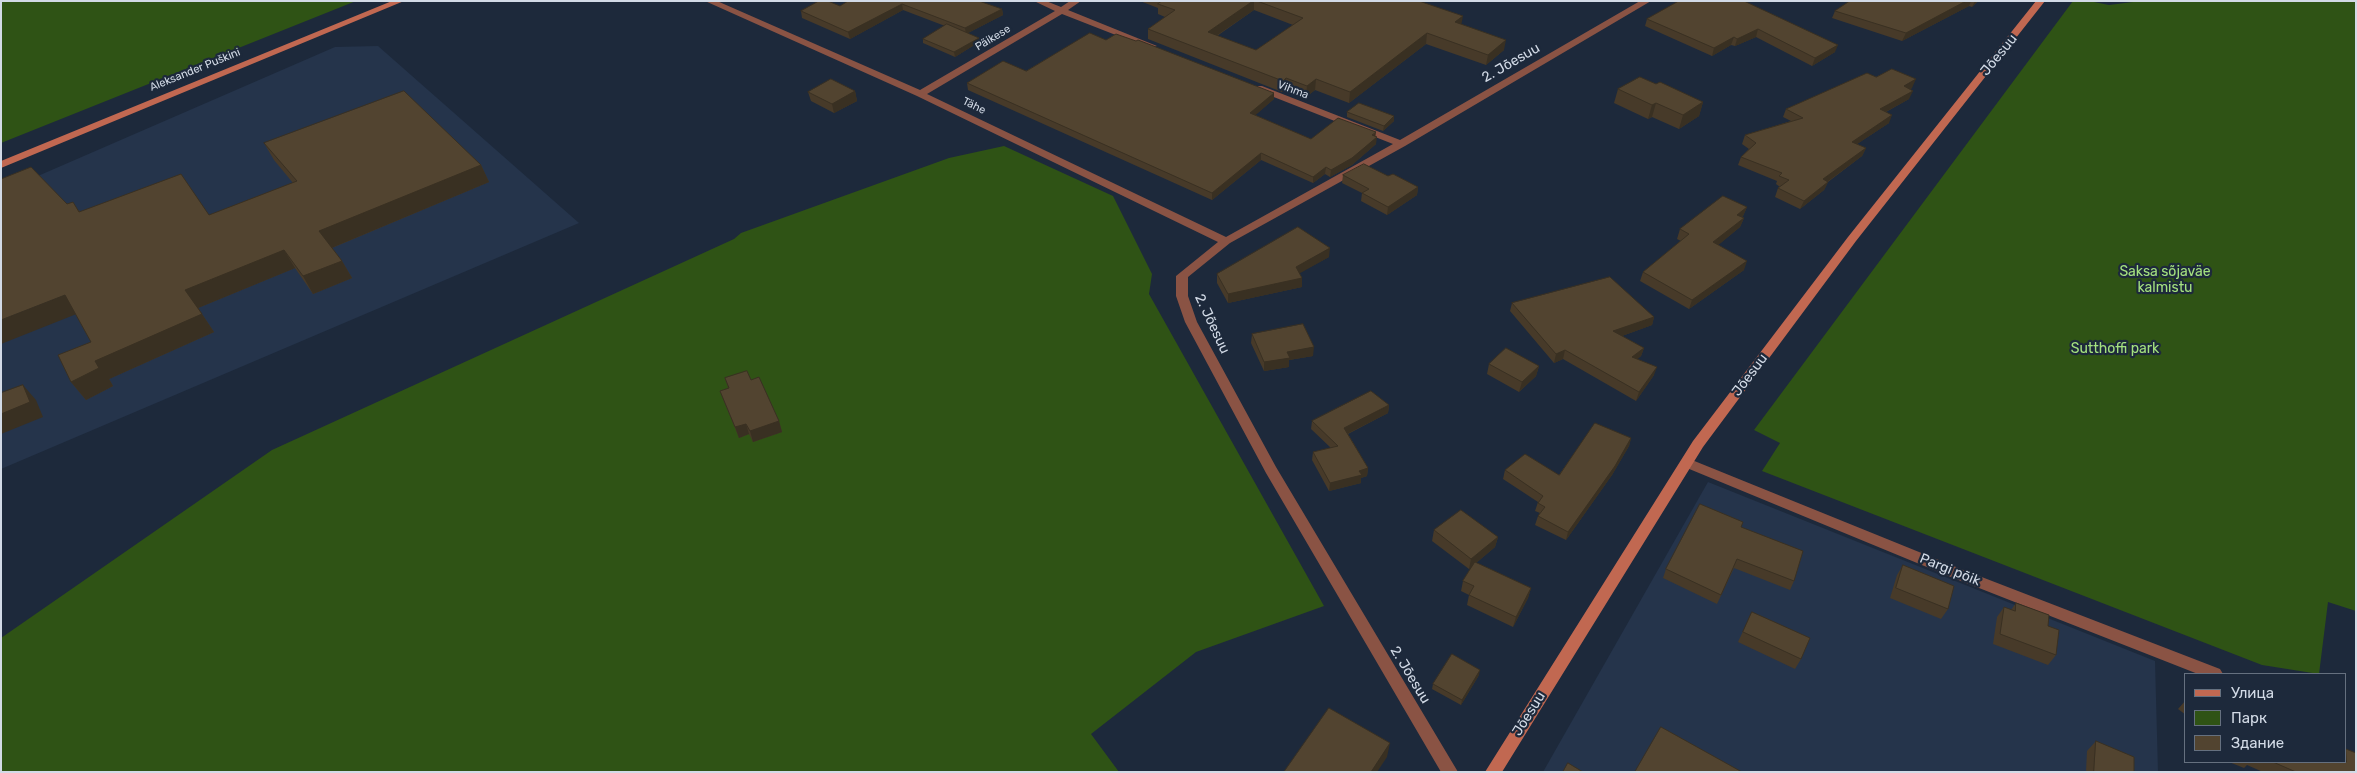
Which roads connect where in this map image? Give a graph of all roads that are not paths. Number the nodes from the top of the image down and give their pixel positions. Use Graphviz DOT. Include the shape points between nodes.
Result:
graph roads {
  1 [pos="400,1"];
  2 [pos="709,1"];
  3 [pos="1038,1"];
  4 [pos="1077,1"];
  5 [pos="1647,1"];
  6 [pos="2041,1"];
  7 [pos="1061,11"];
  8 [pos="1162,50"];
  9 [pos="1245,83"];
  10 [pos="920,94"];
  11 [pos="1401,144"];
  12 [pos="1,165"];
  13 [pos="1226,241"];
  14 [pos="1687,462"];
  15 [pos="2212,673"];
  16 [pos="1450,772"];
  17 [pos="1493,772"];
  1 -- 12 [label="street, Aleksander Puškini"];
  2 -- 10 [label="street, Tähe"];
  3 -- 7 [label="street"];
  4 -- 7 [label="street, Päikese"];
  5 -- 11 [label="street, 2. Jõesuu"];
  6 -- 14 [label="street, Jõesuu" via="1852,239"];
  7 -- 8 [label="street"];
  7 -- 10 [label="street, Päikese"];
  9 -- 11 [label="street, Vihma"];
  10 -- 13 [label="street, Tähe"];
  11 -- 13 [label="street, 2. Jõesuu"];
  13 -- 16 [label="street, 2. Jõesuu" via="1182,276 1182,296 1191,322 1271,470"];
  14 -- 15 [label="street, Pargi põik" via="1956,573"];
  14 -- 17 [label="street, Jõesuu"];
}
